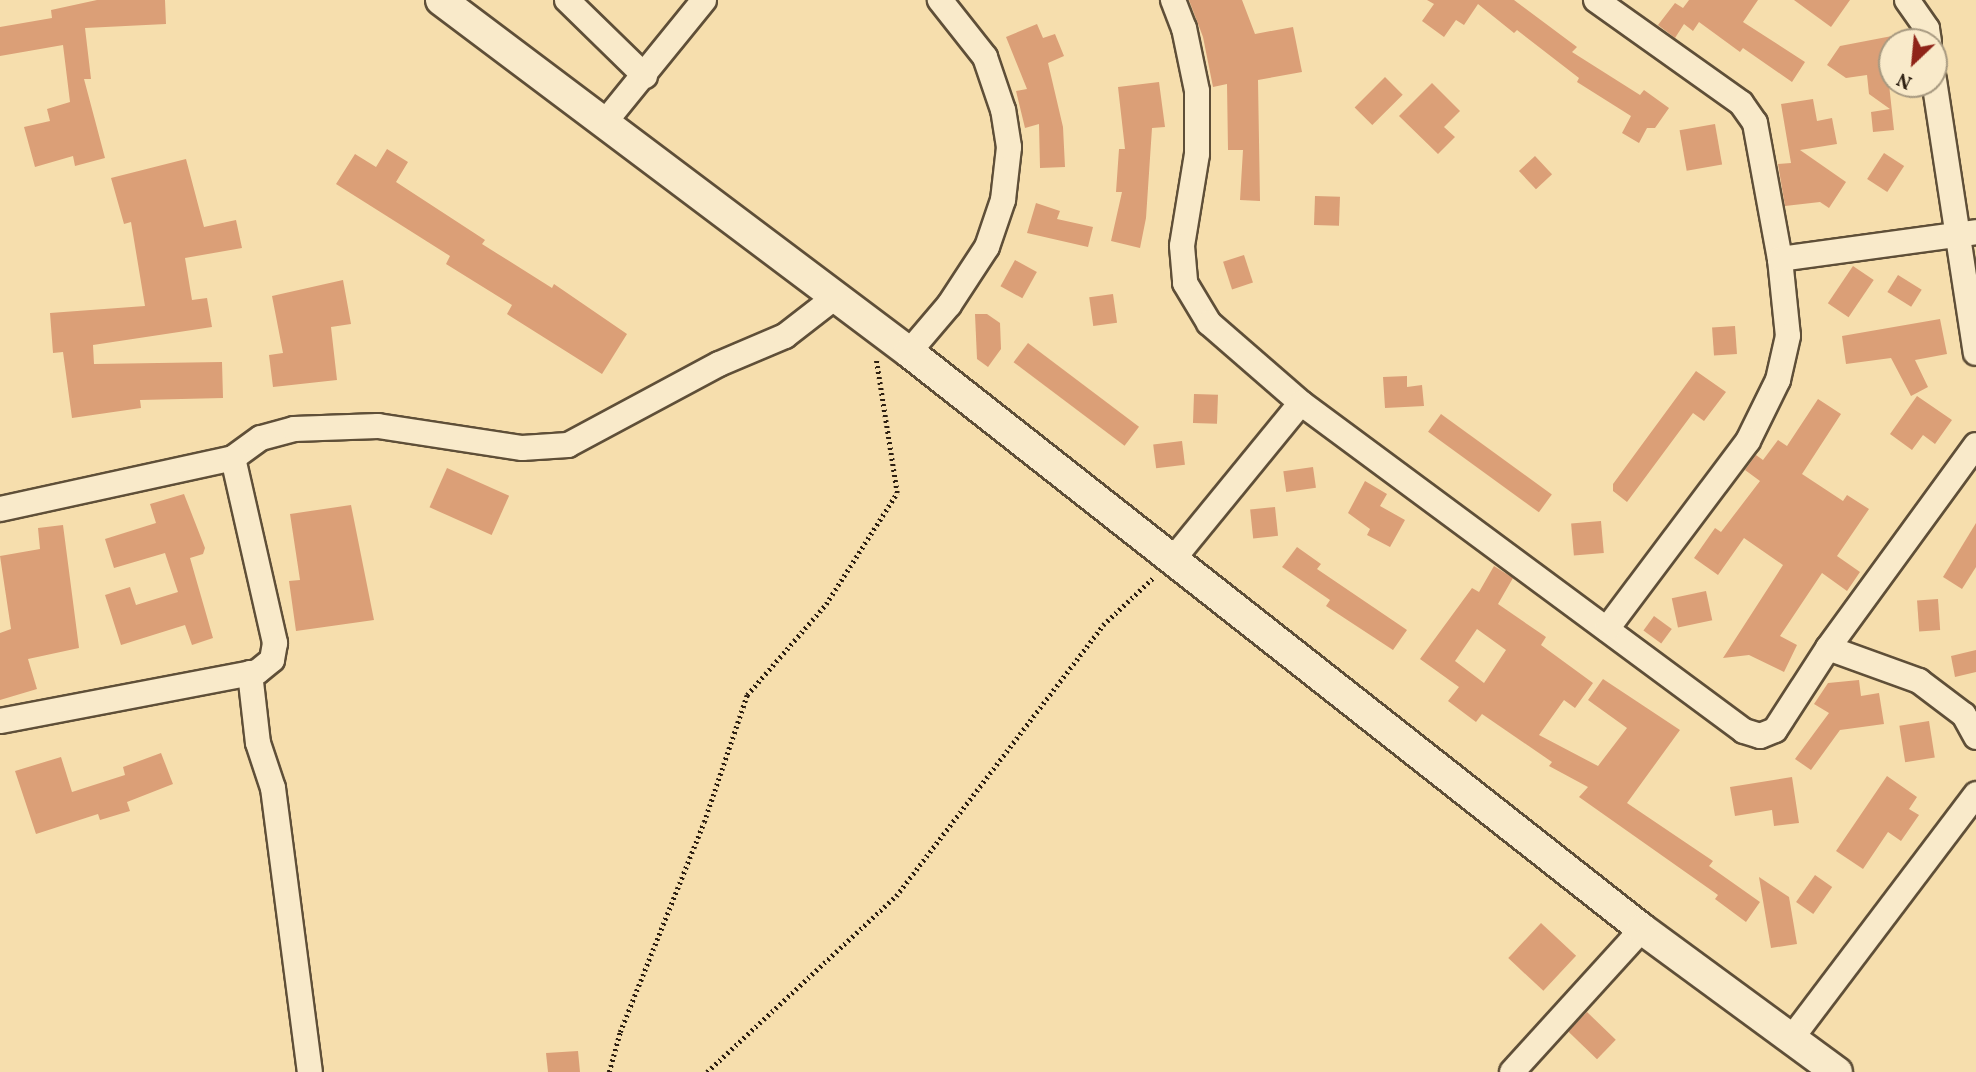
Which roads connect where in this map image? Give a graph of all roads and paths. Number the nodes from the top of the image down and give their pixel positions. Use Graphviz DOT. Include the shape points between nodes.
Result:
graph roads {
  1 [pos="441,0"];
  2 [pos="567,0"];
  3 [pos="704,0"];
  4 [pos="940,0"];
  5 [pos="1173,0"];
  6 [pos="1596,0"];
  7 [pos="1907,0"];
  8 [pos="1926,28"];
  9 [pos="645,76"];
  10 [pos="1938,98"];
  11 [pos="605,122"];
  12 [pos="1966,235"];
  13 [pos="1780,259"];
  14 [pos="834,298"];
  15 [pos="873,326"];
  16 [pos="909,352"];
  17 [pos="1976,353"];
  18 [pos="1301,403"];
  19 [pos="1976,445"];
  20 [pos="233,458"];
  21 [pos="0,509"];
  22 [pos="1174,558"];
  23 [pos="1607,629"];
  24 [pos="1828,648"];
  25 [pos="250,673"];
  26 [pos="0,721"];
  27 [pos="1976,737"];
  28 [pos="1976,794"];
  29 [pos="1642,929"];
  30 [pos="1791,1039"];
  31 [pos="310,1072"];
  32 [pos="609,1072"];
  33 [pos="707,1072"];
  34 [pos="1512,1072"];
  35 [pos="1837,1072"];
  1 -- 11 [label="street"];
  2 -- 9 [label="street"];
  3 -- 9 [label="street"];
  4 -- 16 [label="street" via="985,57 1003,110 1009,147 1003,200 987,247 949,305"];
  5 -- 18 [label="street" via="1197,91 1197,154 1182,246 1185,283 1209,323"];
  6 -- 13 [label="street" via="1741,103 1755,123"];
  7 -- 8 [label="street"];
  9 -- 11 [label="street"];
  10 -- 12 [label="street"];
  11 -- 14 [label="street"];
  12 -- 13 [label="street"];
  12 -- 17 [label="street"];
  13 -- 23 [label="street" via="1788,336 1777,380 1748,440"];
  14 -- 15 [label="street"];
  14 -- 20 [label="street" via="785,336 719,364 568,445 523,448 378,426 294,429 261,438"];
  15 -- 16 [label="street"];
  15 -- 32 [label="path" via="897,493 826,604 747,695"];
  16 -- 22 [label="street"];
  18 -- 22 [label="street"];
  18 -- 23 [label="street"];
  19 -- 24 [label="street"];
  20 -- 21 [label="street"];
  20 -- 25 [label="street" via="275,643 272,660"];
  22 -- 29 [label="street"];
  22 -- 33 [label="path" via="1103,625 896,897"];
  23 -- 24 [label="street" via="1744,731 1760,736 1775,730"];
  24 -- 27 [label="street" via="1919,681 1964,715"];
  25 -- 26 [label="street"];
  25 -- 31 [label="street" via="258,743 273,788"];
  28 -- 30 [label="street"];
  29 -- 30 [label="street"];
  29 -- 34 [label="street"];
  30 -- 35 [label="street"];
}
